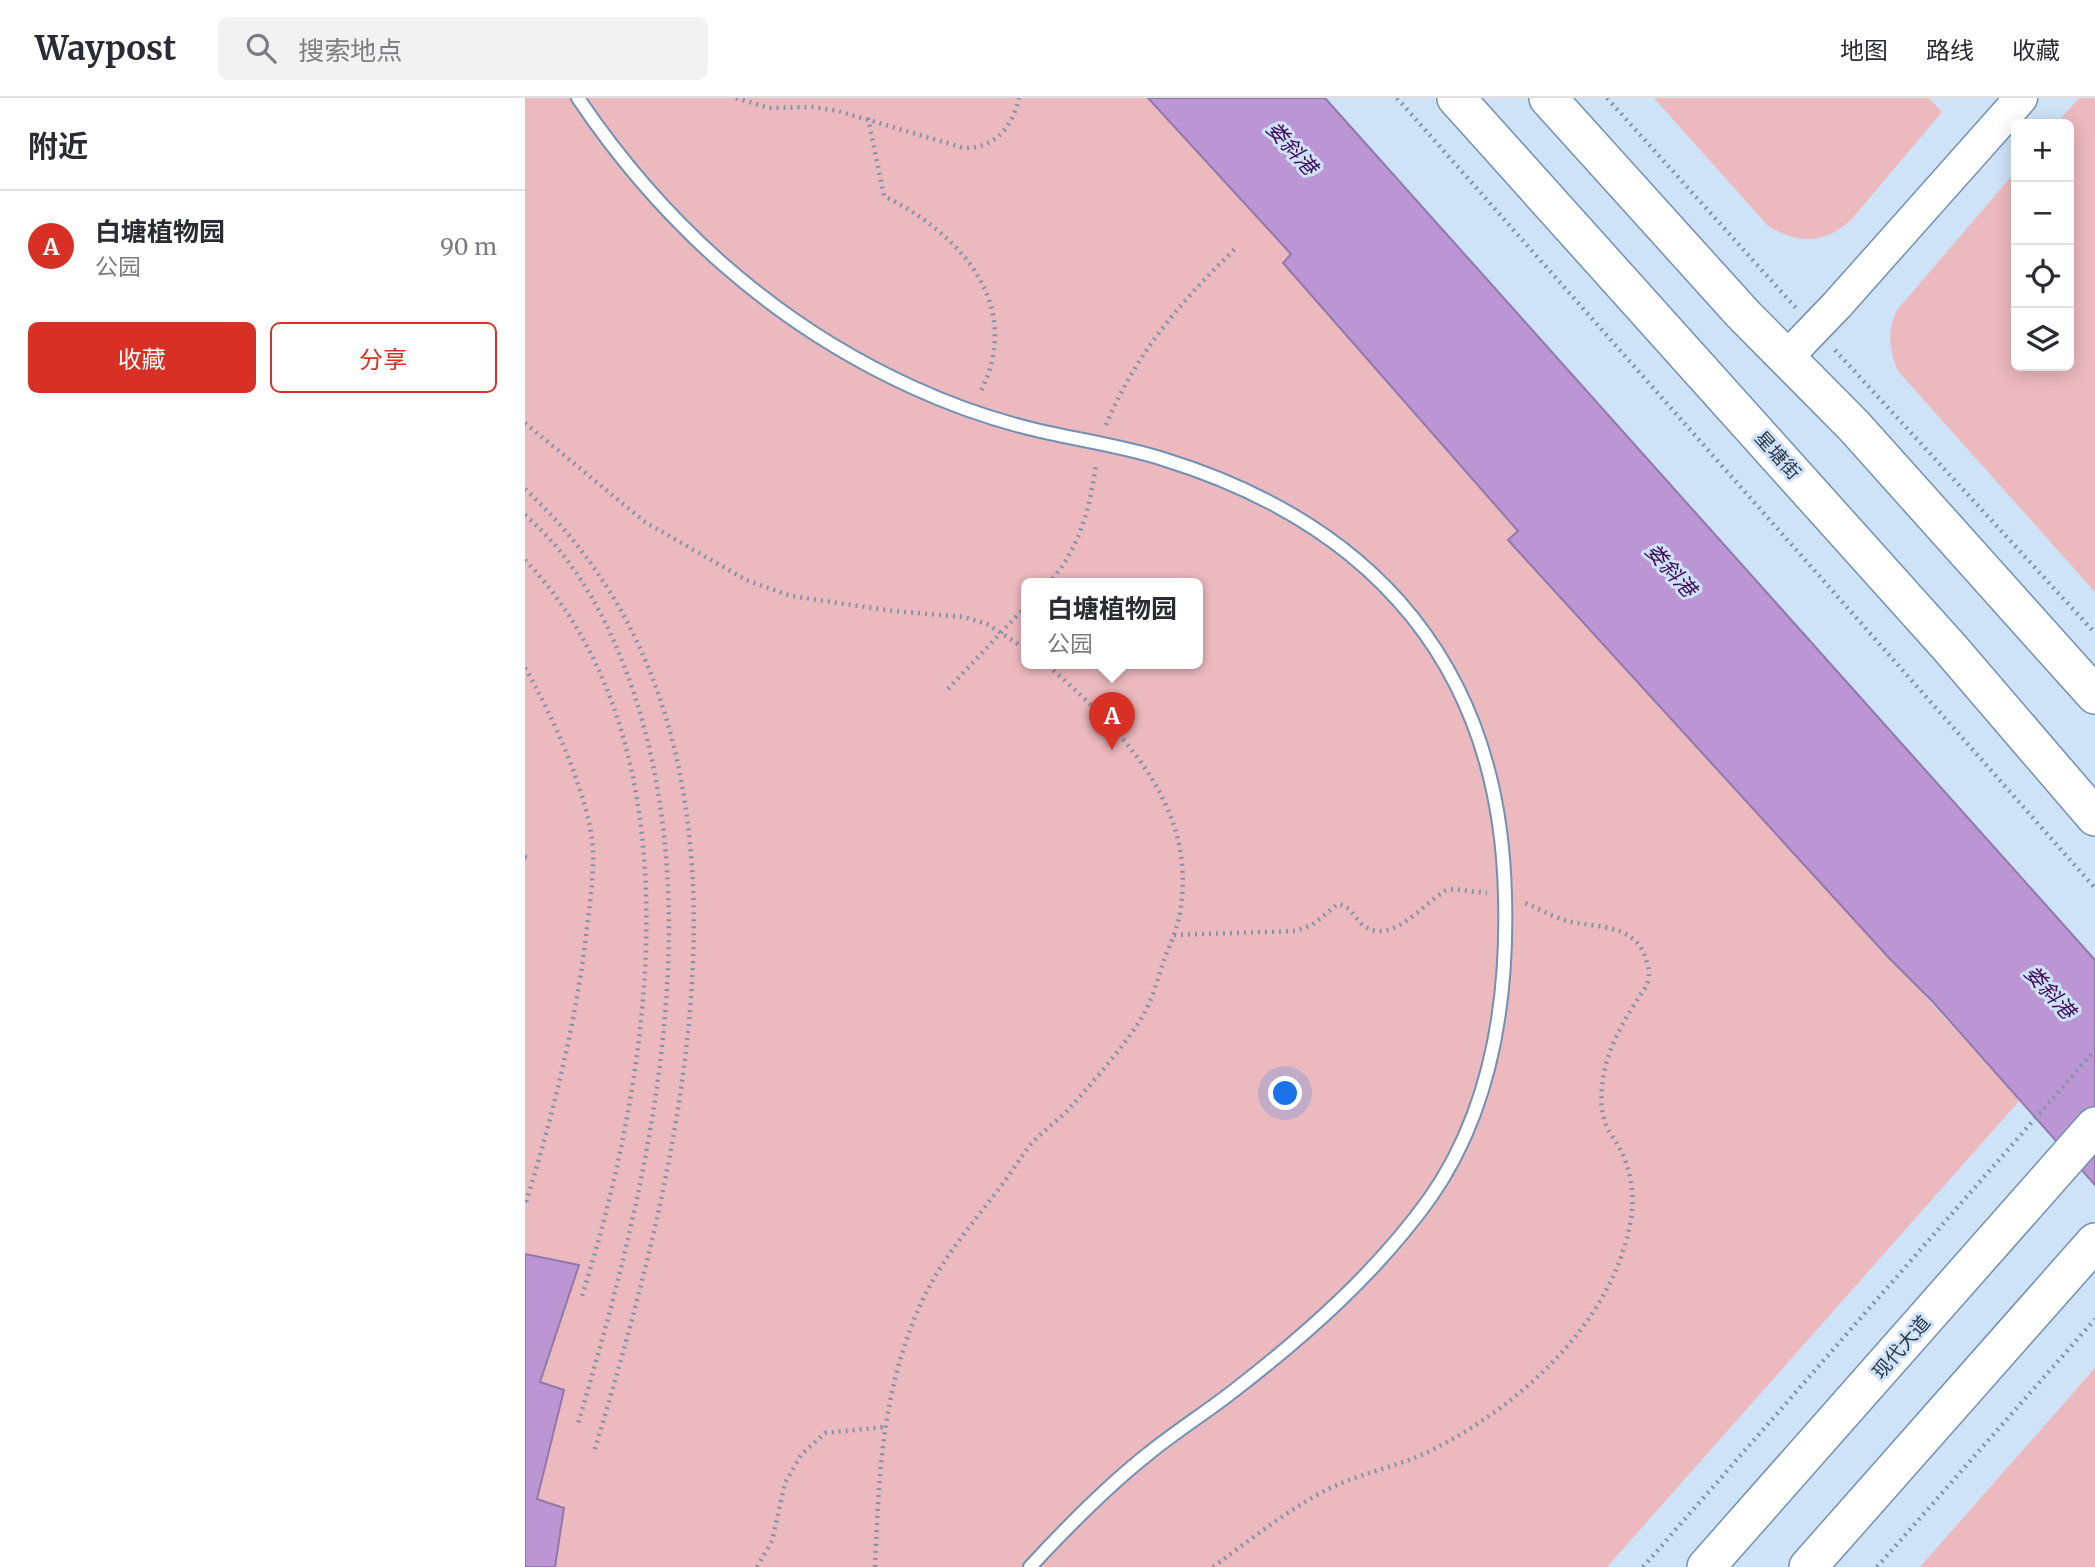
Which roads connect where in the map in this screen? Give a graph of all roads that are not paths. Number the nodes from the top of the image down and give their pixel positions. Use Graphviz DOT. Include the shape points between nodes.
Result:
graph roads {
  1 [pos="578,98"];
  2 [pos="1456,98"];
  3 [pos="1548,98"];
  4 [pos="2021,98"];
  5 [pos="1787,357"];
  6 [pos="2095,695"];
  7 [pos="2095,817"];
  8 [pos="2095,1126"];
  9 [pos="2095,1242"];
  10 [pos="1030,1567"];
  11 [pos="1706,1567"];
  12 [pos="1808,1567"];
  1 -- 10 [label="lane" via="641,183 737,278 819,337 865,364 971,410 1210,474 1282,507 1341,546 1411,614 1457,687 1486,757 1504,854 1505,958 1495,1038 1479,1099 1454,1159 1418,1215 1359,1281 1233,1391 1131,1468"];
  2 -- 7 [label="main road, 星塘街" via="1950,648"];
  3 -- 5 [label="main road"];
  4 -- 5 [label="street"];
  5 -- 6 [label="main road"];
  8 -- 11 [label="main road, 现代大道"];
  9 -- 12 [label="main road"];
}
